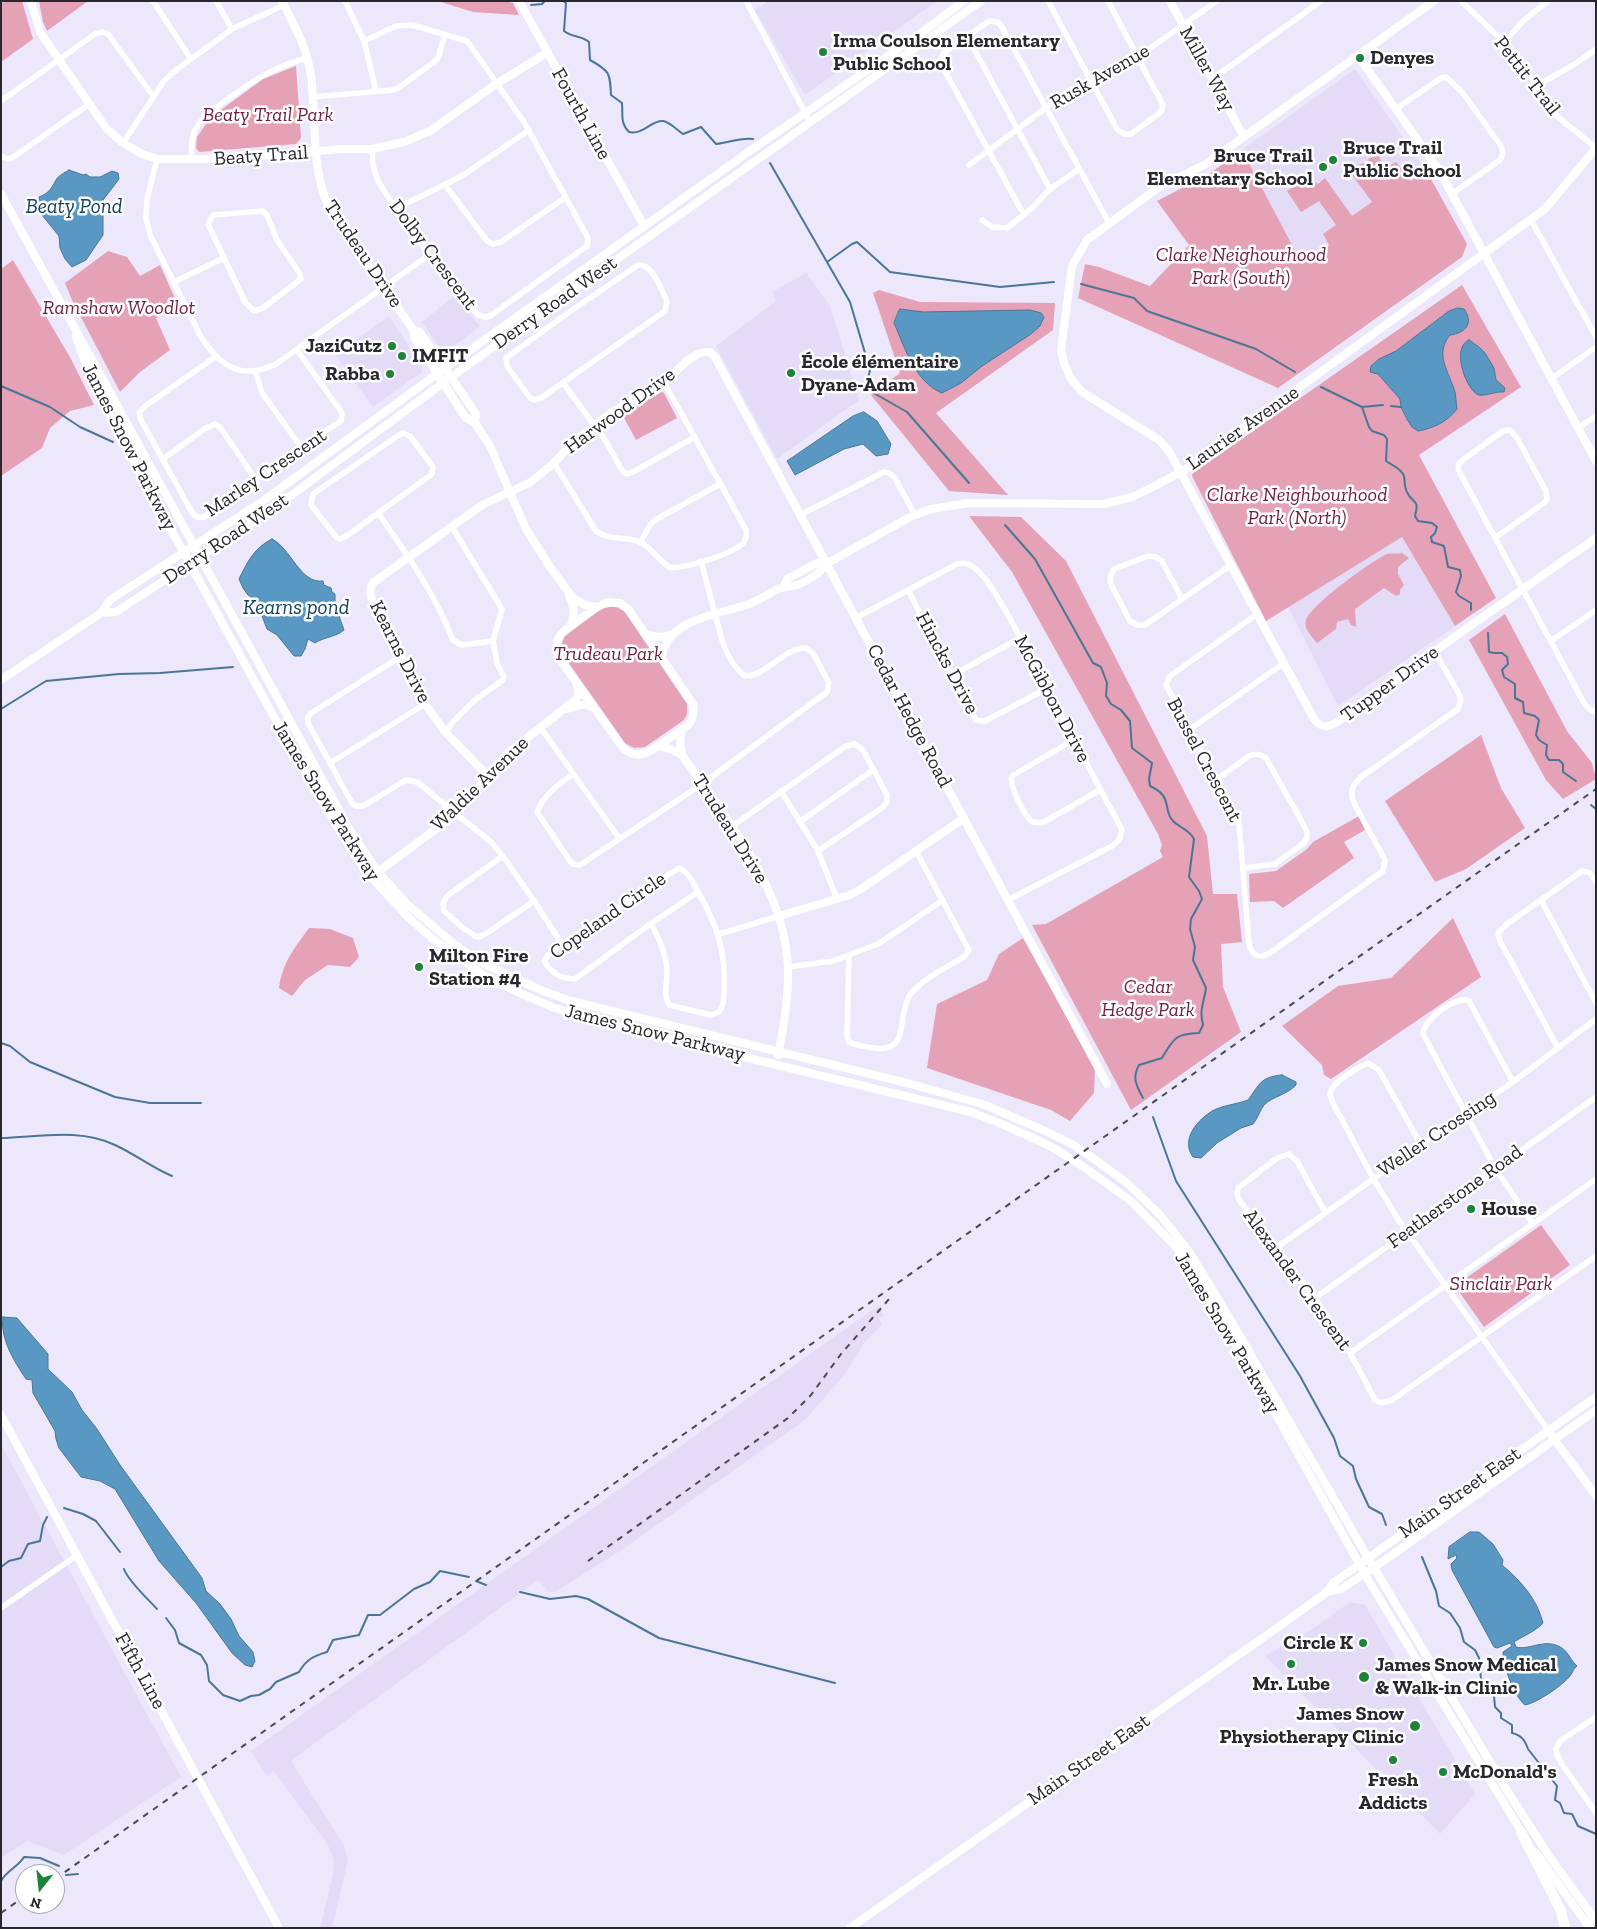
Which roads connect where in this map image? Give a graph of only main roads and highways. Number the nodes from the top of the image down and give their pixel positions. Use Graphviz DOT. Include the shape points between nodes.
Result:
graph roads {
  1 [pos="31,1"];
  2 [pos="520,1"];
  3 [pos="964,1"];
  4 [pos="981,1"];
  5 [pos="1170,1"];
  6 [pos="1434,1"];
  7 [pos="283,3"];
  8 [pos="547,53"];
  9 [pos="1358,56"];
  10 [pos="1244,137"];
  11 [pos="1596,148"];
  12 [pos="314,152"];
  13 [pos="1,194"];
  14 [pos="644,226"];
  15 [pos="1484,254"];
  16 [pos="74,328"];
  17 [pos="414,331"];
  18 [pos="708,352"];
  19 [pos="445,368"];
  20 [pos="437,374"];
  21 [pos="450,377"];
  22 [pos="443,382"];
  23 [pos="475,423"];
  24 [pos="1596,461"];
  25 [pos="1181,472"];
  26 [pos="510,492"];
  27 [pos="1596,538"];
  28 [pos="194,547"];
  29 [pos="184,553"];
  30 [pos="200,558"];
  31 [pos="190,564"];
  32 [pos="826,564"];
  33 [pos="568,594"];
  34 [pos="597,607"];
  35 [pos="101,612"];
  36 [pos="572,625"];
  37 [pos="646,635"];
  38 [pos="671,635"];
  39 [pos="662,656"];
  40 [pos="1,680"];
  41 [pos="577,683"];
  42 [pos="594,708"];
  43 [pos="566,709"];
  44 [pos="682,729"];
  45 [pos="658,746"];
  46 [pos="682,755"];
  47 [pos="487,775"];
  48 [pos="964,818"];
  49 [pos="378,872"];
  50 [pos="371,877"];
  51 [pos="779,916"];
  52 [pos="779,1052"];
  53 [pos="776,1064"];
  54 [pos="1107,1084"];
  55 [pos="1596,1397"];
  56 [pos="1596,1410"];
  57 [pos="1,1415"];
  58 [pos="1548,1430"];
  59 [pos="1554,1439"];
  60 [pos="1596,1496"];
  61 [pos="1368,1558"];
  62 [pos="1359,1564"];
  63 [pos="1374,1568"];
  64 [pos="1366,1576"];
  65 [pos="1327,1592"];
  66 [pos="1521,1832"];
  67 [pos="1592,1921"];
  68 [pos="279,1928"];
  69 [pos="850,1928"];
  70 [pos="1566,1928"];
  1 -- 12 [label="main road, Beaty Trail" via="40,32 106,128 122,143 142,154 157,159 192,160"];
  2 -- 8 [label="main road, Fourth Line"];
  3 -- 14 [label="main road, Derry Road West"];
  4 -- 21 [label="main road, Derry Road West"];
  5 -- 10 [label="main road, Miller Way"];
  6 -- 9 [label="main road, Tupper Drive"];
  7 -- 12 [label="main road, Trudeau Drive" via="300,35 311,76"];
  8 -- 12 [label="main road, Beaty Trail" via="430,131 404,142 372,149"];
  8 -- 14 [label="main road, Fourth Line"];
  9 -- 10 [label="main road, Tupper Drive"];
  9 -- 15 [label="main road" via="1439,170"];
  10 -- 25 [label="main road, Tupper Drive" via="1206,164 1159,188 1109,223 1087,240 1072,266 1062,350 1070,377 1082,392 1159,440"];
  11 -- 15 [label="main road, Laurier Avenue" via="1545,209"];
  12 -- 17 [label="main road, Trudeau Drive" via="321,189 329,208"];
  13 -- 16 [label="main road, James Snow Parkway"];
  14 -- 19 [label="main road, Derry Road West"];
  15 -- 24 [label="main road"];
  15 -- 25 [label="main road, Laurier Avenue"];
  16 -- 28 [label="main road, James Snow Parkway"];
  16 -- 29 [label="main road, James Snow Parkway" via="86,365 119,434"];
  17 -- 19 [label="main road, Trudeau Drive" via="420,332"];
  17 -- 20 [label="main road, Trudeau Drive" via="414,337"];
  18 -- 26 [label="main road, Harwood Drive" via="688,360 664,382 594,425 531,482"];
  18 -- 32 [label="main road, Cedar Hedge Road" via="715,356"];
  19 -- 20 [label="main road, Derry Road West"];
  19 -- 21 [label="main road, Trudeau Drive"];
  20 -- 22 [label="main road, Trudeau Drive"];
  20 -- 28 [label="main road, Derry Road West" via="266,499"];
  21 -- 22 [label="main road, Derry Road West"];
  21 -- 23 [label="main road, Trudeau Drive" via="476,414"];
  22 -- 23 [label="main road, Trudeau Drive" via="465,417"];
  22 -- 30 [label="main road, Derry Road West" via="273,509"];
  23 -- 26 [label="main road, Trudeau Drive" via="490,446"];
  25 -- 27 [label="main road, Tupper Drive" via="1320,725 1329,726"];
  25 -- 32 [label="main road, Laurier Avenue" via="1132,497 1104,504 968,503 931,509"];
  26 -- 33 [label="main road, Trudeau Drive" via="535,546"];
  26 -- 47 [label="main road, Kearns Drive" via="482,506 370,587 400,657 425,704 446,733"];
  28 -- 29 [label="main road, Derry Road West"];
  28 -- 30 [label="main road, James Snow Parkway"];
  29 -- 31 [label="main road, James Snow Parkway"];
  29 -- 35 [label="main road, Derry Road West" via="110,600"];
  30 -- 31 [label="main road, Derry Road West"];
  30 -- 49 [label="main road, James Snow Parkway" via="350,830"];
  31 -- 35 [label="main road, Derry Road West" via="116,612"];
  31 -- 50 [label="main road, James Snow Parkway" via="295,755"];
  32 -- 38 [label="main road, Laurier Avenue" via="821,572 793,586 784,587 751,604 690,623"];
  32 -- 48 [label="main road, Cedar Hedge Road"];
  33 -- 34 [label="main road, Trudeau Drive" via="584,605"];
  33 -- 36 [label="main road, Trudeau Drive" via="574,609"];
  34 -- 36 [label="main road, Trudeau Drive"];
  34 -- 37 [label="main road, Trudeau Drive" via="612,601 623,605"];
  35 -- 40 [label="main road, Derry Road West"];
  36 -- 41 [label="main road, Trudeau Drive" via="560,635 556,648"];
  37 -- 38 [label="main road"];
  37 -- 39 [label="main road, Trudeau Drive"];
  38 -- 39 [label="main road" via="663,647"];
  39 -- 44 [label="main road, Trudeau Drive" via="693,704 692,718"];
  41 -- 42 [label="main road, Trudeau Drive"];
  41 -- 43 [label="main road, Waldie Avenue" via="579,695"];
  42 -- 43 [label="main road" via="585,704"];
  42 -- 45 [label="main road, Trudeau Drive" via="626,751 643,754"];
  43 -- 47 [label="main road, Waldie Avenue" via="507,754"];
  44 -- 45 [label="main road, Trudeau Drive"];
  44 -- 46 [label="main road, Trudeau Drive"];
  45 -- 46 [label="main road, Trudeau Drive"];
  46 -- 51 [label="main road, Trudeau Drive" via="751,856"];
  47 -- 49 [label="main road, Waldie Avenue" via="456,814"];
  48 -- 51 [label="main road" via="860,890"];
  48 -- 54 [label="main road, Cedar Hedge Road"];
  49 -- 50 [label="main road, Waldie Avenue"];
  49 -- 52 [label="main road, James Snow Parkway" via="408,905 454,944 482,963 542,991 607,1011"];
  50 -- 53 [label="main road, James Snow Parkway" via="433,939 485,976 522,994 608,1024"];
  51 -- 52 [label="main road, Trudeau Drive" via="788,967 786,1011"];
  52 -- 53 [label="main road, Trudeau Drive"];
  52 -- 61 [label="main road, James Snow Parkway" via="985,1105 1072,1144 1127,1183 1160,1215 1188,1250"];
  53 -- 62 [label="main road, James Snow Parkway" via="988,1118 1050,1146 1131,1201 1177,1248 1195,1275"];
  55 -- 58 [label="main road, Main Street East"];
  56 -- 59 [label="main road, Main Street East"];
  57 -- 68 [label="main road, Fifth Line"];
  58 -- 59 [label="main road"];
  58 -- 61 [label="main road, Main Street East"];
  59 -- 60 [label="main road"];
  59 -- 63 [label="main road, Main Street East"];
  61 -- 62 [label="main road, Main Street East"];
  61 -- 63 [label="main road, James Snow Parkway"];
  62 -- 64 [label="main road, James Snow Parkway"];
  62 -- 65 [label="main road, Main Street East" via="1333,1583"];
  63 -- 64 [label="main road, Main Street East"];
  63 -- 67 [label="main road, James Snow Parkway" via="1508,1792"];
  64 -- 65 [label="main road, Main Street East" via="1341,1589"];
  64 -- 66 [label="main road, James Snow Parkway"];
  65 -- 69 [label="main road, Main Street East"];
  66 -- 67 [label="main road, James Snow Parkway"];
  66 -- 70 [label="highway"];
}
